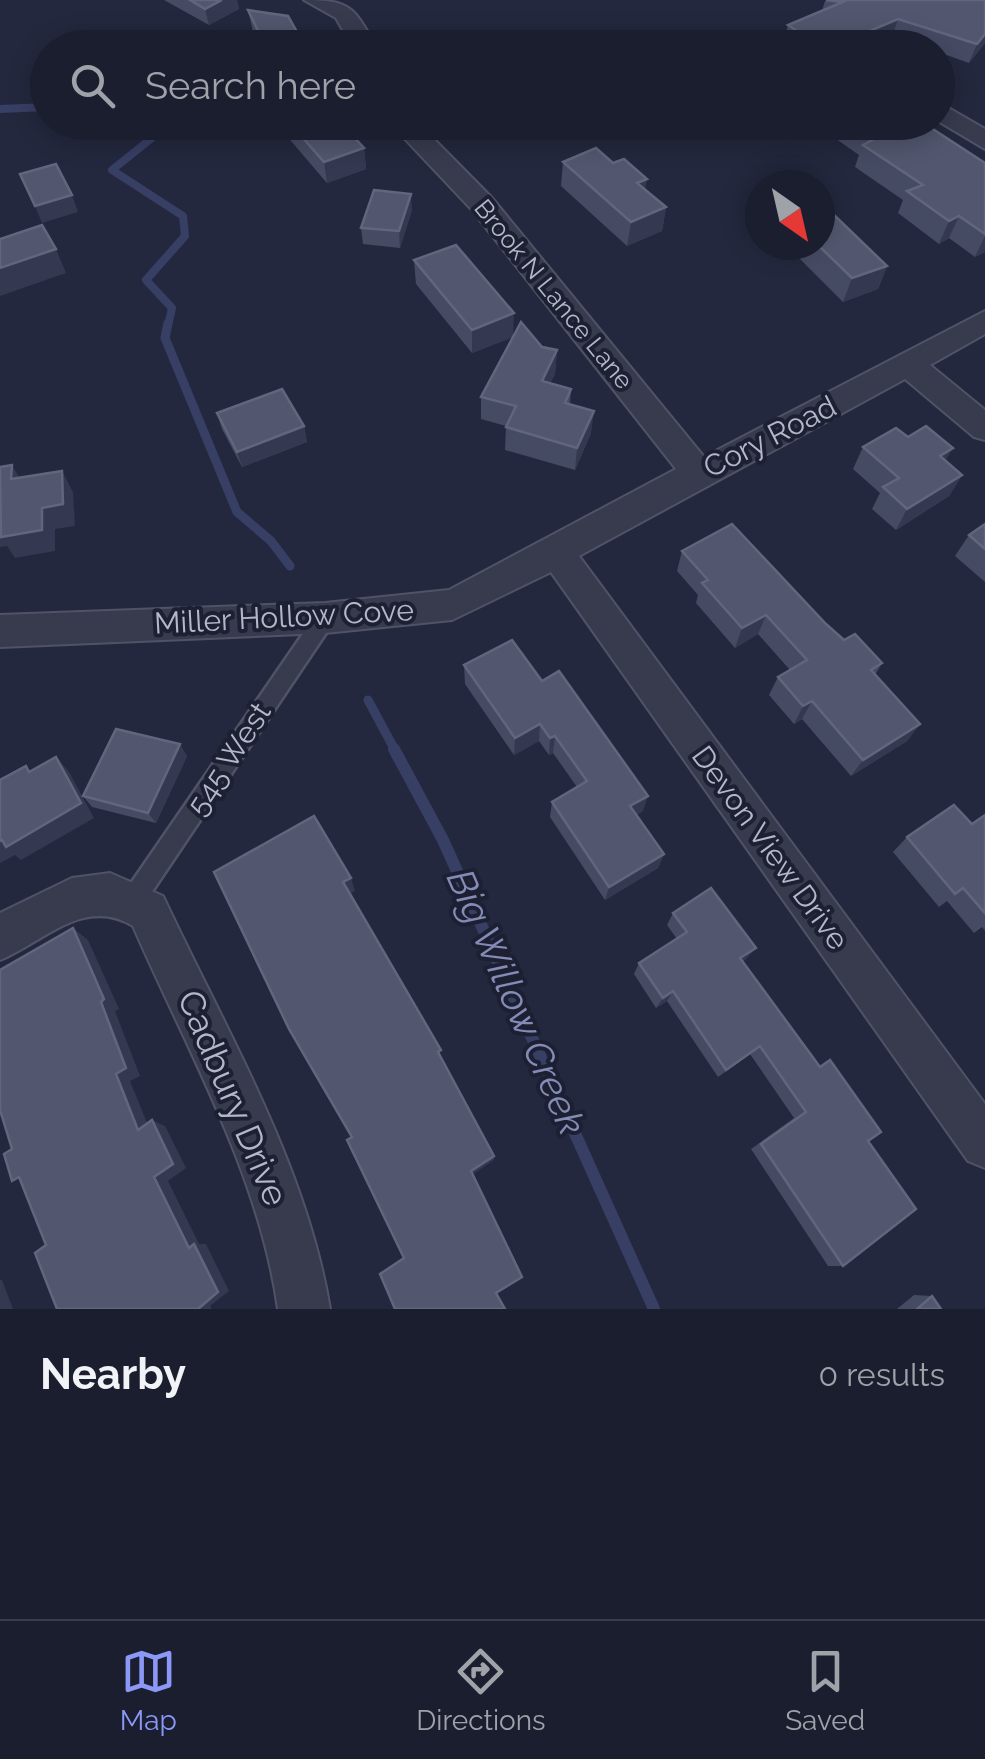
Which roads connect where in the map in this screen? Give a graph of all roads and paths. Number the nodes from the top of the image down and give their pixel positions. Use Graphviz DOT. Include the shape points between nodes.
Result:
graph roads {
  1 [pos="316,0"];
  2 [pos="356,30"];
  3 [pos="955,121"];
  4 [pos="420,140"];
  5 [pos="985,141"];
  6 [pos="985,321"];
  7 [pos="907,364"];
  8 [pos="985,428"];
  9 [pos="698,473"];
  10 [pos="556,552"];
  11 [pos="324,618"];
  12 [pos="0,631"];
  13 [pos="133,900"];
  14 [pos="0,938"];
  15 [pos="985,1144"];
  16 [pos="304,1309"];
  1 -- 2 [label="street" via="351,19"];
  3 -- 5 [label="street"];
  4 -- 9 [label="street, Brook N Lance Lane" via="482,204"];
  6 -- 7 [label="street, Cory Road"];
  7 -- 8 [label="street"];
  7 -- 9 [label="street, Cory Road"];
  9 -- 10 [label="street, Cory Road"];
  10 -- 11 [label="street, Miller Hollow Cove" via="452,604"];
  10 -- 15 [label="street, Devon View Drive"];
  11 -- 12 [label="street, Miller Hollow Cove"];
  11 -- 13 [label="lane, 545 West"];
  13 -- 14 [label="street" via="101,890 83,895"];
  13 -- 16 [label="street, Cadbury Drive" via="159,927 277,1196"];
}
